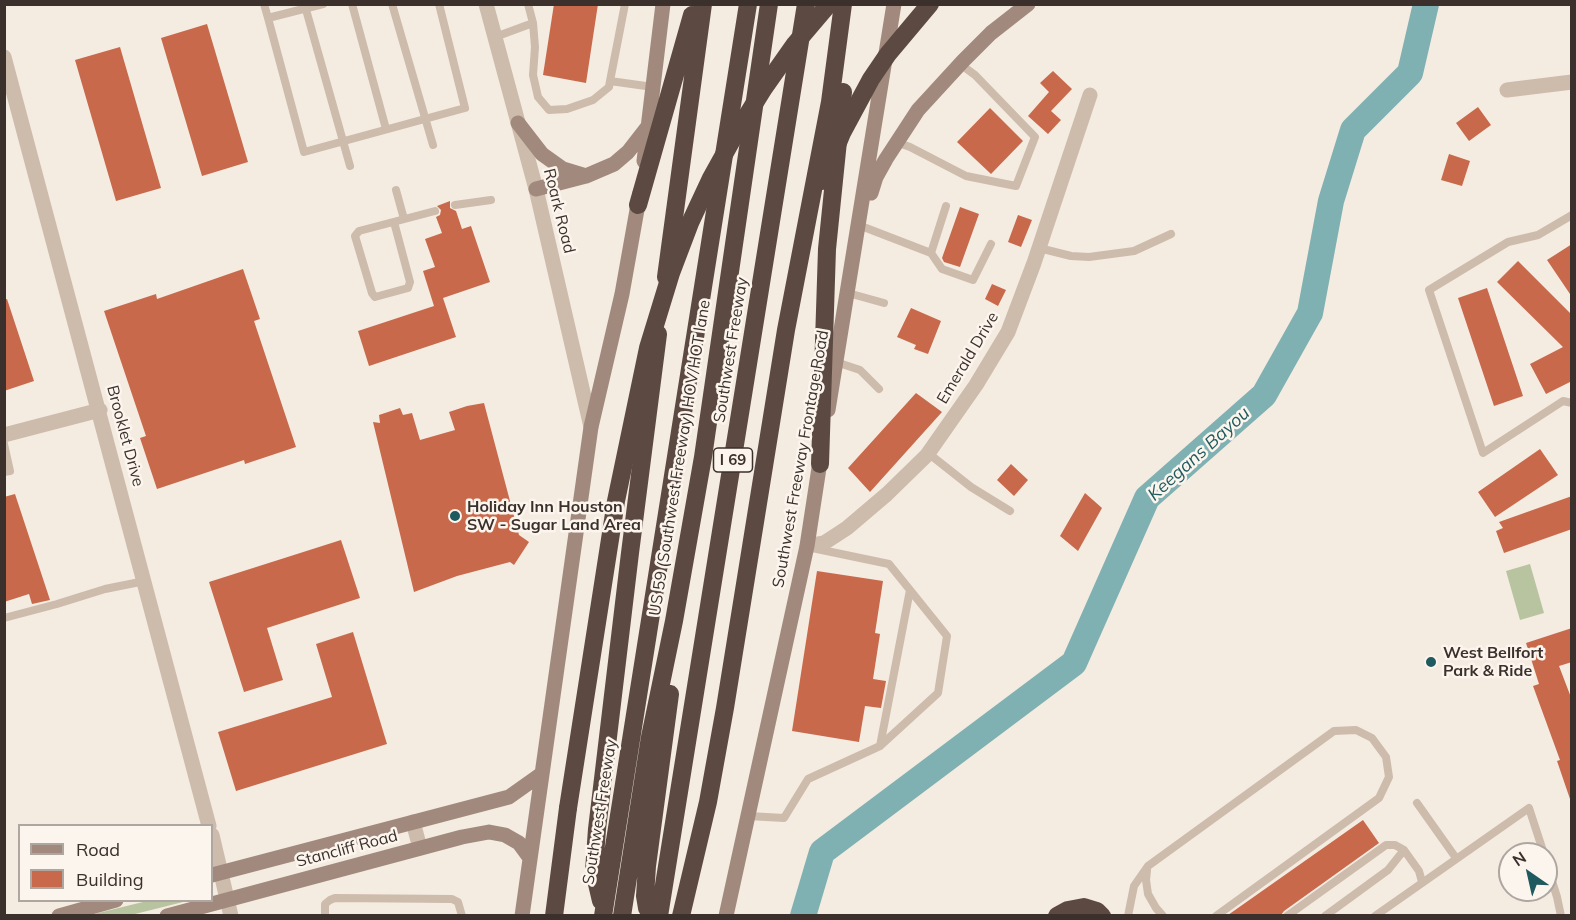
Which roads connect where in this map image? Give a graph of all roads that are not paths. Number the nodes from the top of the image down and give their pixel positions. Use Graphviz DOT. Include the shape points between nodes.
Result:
graph roads {
  1 [pos="264,4"];
  2 [pos="323,4"];
  3 [pos="352,4"];
  4 [pos="392,4"];
  5 [pos="439,4"];
  6 [pos="486,4"];
  7 [pos="528,4"];
  8 [pos="625,4"];
  9 [pos="663,4"];
  10 [pos="695,4"];
  11 [pos="703,4"];
  12 [pos="748,4"];
  13 [pos="769,4"];
  14 [pos="806,4"];
  15 [pos="829,4"];
  16 [pos="843,4"];
  17 [pos="851,4"];
  18 [pos="894,4"];
  19 [pos="930,4"];
  20 [pos="1028,4"];
  21 [pos="306,7"];
  22 [pos="268,18"];
  23 [pos="533,22"];
  24 [pos="495,37"];
  25 [pos="5,58"];
  26 [pos="960,64"];
  27 [pos="610,81"];
  28 [pos="1572,82"];
  29 [pos="653,87"];
  30 [pos="1507,90"];
  31 [pos="1090,94"];
  32 [pos="424,119"];
  33 [pos="518,123"];
  34 [pos="649,125"];
  35 [pos="386,129"];
  36 [pos="343,141"];
  37 [pos="896,142"];
  38 [pos="433,145"];
  39 [pos="350,166"];
  40 [pos="586,176"];
  41 [pos="536,189"];
  42 [pos="396,190"];
  43 [pos="490,200"];
  44 [pos="455,205"];
  45 [pos="638,205"];
  46 [pos="946,206"];
  47 [pos="435,211"];
  48 [pos="1572,215"];
  49 [pos="808,217"];
  50 [pos="404,219"];
  51 [pos="394,222"];
  52 [pos="859,232"];
  53 [pos="1170,234"];
  54 [pos="992,244"];
  55 [pos="1039,248"];
  56 [pos="931,254"];
  57 [pos="848,293"];
  58 [pos="884,303"];
  59 [pos="836,362"];
  60 [pos="879,389"];
  61 [pos="1572,403"];
  62 [pos="100,410"];
  63 [pos="591,426"];
  64 [pos="4,435"];
  65 [pos="4,444"];
  66 [pos="928,453"];
  67 [pos="820,464"];
  68 [pos="4,472"];
  69 [pos="1010,511"];
  70 [pos="807,546"];
  71 [pos="685,562"];
  72 [pos="145,581"];
  73 [pos="910,590"];
  74 [pos="4,618"];
  75 [pos="880,746"];
  76 [pos="540,775"];
  77 [pos="1417,803"];
  78 [pos="748,816"];
  79 [pos="413,822"];
  80 [pos="209,824"];
  81 [pos="1540,842"];
  82 [pos="213,845"];
  83 [pos="420,848"];
  84 [pos="1404,850"];
  85 [pos="530,858"];
  86 [pos="1456,858"];
  87 [pos="1148,866"];
  88 [pos="216,874"];
  89 [pos="1422,882"];
  90 [pos="227,900"];
  91 [pos="108,902"];
  92 [pos="603,914"];
  93 [pos="59,915"];
  94 [pos="167,915"];
  95 [pos="231,915"];
  96 [pos="325,915"];
  97 [pos="462,915"];
  98 [pos="522,915"];
  99 [pos="554,915"];
  100 [pos="622,915"];
  101 [pos="651,915"];
  102 [pos="659,915"];
  103 [pos="681,915"];
  104 [pos="726,915"];
  105 [pos="1057,915"];
  106 [pos="1102,915"];
  107 [pos="1128,915"];
  108 [pos="1163,915"];
  109 [pos="1216,915"];
  110 [pos="1287,915"];
  111 [pos="1325,915"];
  112 [pos="1375,915"];
  1 -- 22 [label="lane"];
  2 -- 21 [label="lane"];
  3 -- 35 [label="lane"];
  4 -- 32 [label="lane"];
  5 -- 32 [label="lane" via="465,108"];
  6 -- 24 [label="street, Roark Road"];
  7 -- 23 [label="lane"];
  8 -- 27 [label="lane"];
  9 -- 29 [label="main road"];
  10 -- 45 [label="highway"];
  11 -- 92 [label="highway, bridge" via="597,829 594,871"];
  12 -- 92 [label="highway, Southwest Freeway"];
  13 -- 71 [label="highway, US 59 (Southwest Freeway) HOV/HOT lane"];
  14 -- 102 [label="highway, Southwest Freeway / I 69"];
  15 -- 99 [label="highway, bridge" via="764,88 711,178 675,263 648,348 616,501"];
  16 -- 49 [label="highway" via="830,102"];
  17 -- 67 [label="highway" via="827,249"];
  18 -- 52 [label="main road, Southwest Freeway Frontage Road"];
  19 -- 49 [label="highway, bridge" via="888,54 855,106"];
  20 -- 26 [label="main road"];
  21 -- 22 [label="lane"];
  21 -- 36 [label="lane"];
  22 -- 36 [label="lane" via="304,152"];
  23 -- 24 [label="lane"];
  23 -- 27 [label="lane" via="532,75 538,97 549,110 567,109 593,100 609,87"];
  24 -- 33 [label="street, Roark Road"];
  25 -- 62 [label="street, Brooklet Drive"];
  26 -- 37 [label="main road" via="918,110"];
  26 -- 37 [label="lane" via="1035,137 1016,186 966,176"];
  27 -- 29 [label="lane"];
  28 -- 30 [label="street"];
  29 -- 34 [label="main road"];
  31 -- 55 [label="street, Emerald Drive"];
  32 -- 35 [label="lane"];
  32 -- 38 [label="lane"];
  33 -- 40 [label="main road" via="542,154 563,169"];
  33 -- 41 [label="street, Roark Road"];
  34 -- 40 [label="main road" via="614,164"];
  34 -- 45 [label="main road"];
  35 -- 36 [label="lane"];
  36 -- 39 [label="lane"];
  37 -- 52 [label="main road" via="876,177"];
  40 -- 41 [label="main road"];
  41 -- 63 [label="street, Roark Road"];
  42 -- 50 [label="lane"];
  43 -- 44 [label="lane"];
  45 -- 63 [label="main road"];
  46 -- 56 [label="lane"];
  47 -- 50 [label="lane"];
  48 -- 61 [label="lane" via="1538,235 1508,242 1429,290 1483,453 1563,401"];
  49 -- 103 [label="highway" via="720,740"];
  50 -- 51 [label="lane"];
  51 -- 51 [label="lane" via="359,231 356,236 375,297 408,288 410,282"];
  52 -- 56 [label="lane"];
  52 -- 57 [label="main road, Southwest Freeway Frontage Road"];
  53 -- 55 [label="lane" via="1134,251 1089,257"];
  54 -- 56 [label="lane" via="973,280 942,269"];
  55 -- 66 [label="street, Emerald Drive" via="1008,332"];
  57 -- 58 [label="lane"];
  57 -- 59 [label="main road, Southwest Freeway Frontage Road"];
  59 -- 60 [label="lane" via="860,370"];
  59 -- 67 [label="main road, Southwest Freeway Frontage Road"];
  62 -- 64 [label="street"];
  62 -- 72 [label="street, Brooklet Drive"];
  63 -- 76 [label="main road"];
  65 -- 68 [label="lane" via="10,471"];
  66 -- 69 [label="lane"];
  66 -- 70 [label="street, Emerald Drive" via="847,528 824,543"];
  67 -- 70 [label="main road, Southwest Freeway Frontage Road"];
  70 -- 73 [label="lane" via="889,564"];
  70 -- 78 [label="main road, Southwest Freeway Frontage Road"];
  71 -- 100 [label="highway, US 59 (Southwest Freeway) HOV/HOT lane" via="650,737"];
  71 -- 101 [label="highway" via="681,622 647,866 645,896"];
  72 -- 74 [label="lane"];
  72 -- 80 [label="street, Brooklet Drive"];
  73 -- 75 [label="lane"];
  73 -- 75 [label="lane" via="947,636 938,693"];
  75 -- 78 [label="lane" via="808,779 784,818"];
  76 -- 79 [label="main road, Stancliff Road" via="509,797"];
  76 -- 85 [label="main road"];
  77 -- 86 [label="lane"];
  78 -- 104 [label="main road, Southwest Freeway Frontage Road"];
  79 -- 83 [label="street"];
  79 -- 88 [label="main road, Stancliff Road"];
  81 -- 86 [label="lane" via="1529,808"];
  82 -- 88 [label="street"];
  83 -- 85 [label="main road, Stancliff Road" via="489,832 519,843"];
  83 -- 90 [label="main road, Stancliff Road"];
  84 -- 89 [label="lane"];
  84 -- 110 [label="lane" via="1386,845"];
  84 -- 111 [label="lane" via="1388,870"];
  85 -- 98 [label="main road"];
  86 -- 89 [label="lane"];
  87 -- 107 [label="lane" via="1134,886"];
  87 -- 108 [label="lane" via="1148,894"];
  87 -- 109 [label="lane" via="1334,731 1356,730 1372,738 1386,757 1389,777 1379,798"];
  88 -- 90 [label="street"];
  89 -- 112 [label="lane"];
  90 -- 94 [label="main road, Stancliff Road"];
  90 -- 95 [label="street"];
  91 -- 93 [label="main road"];
  96 -- 97 [label="lane" via="325,904 330,900 347,898 452,899 458,902"];
  105 -- 106 [label="highway" via="1084,907"];
}
